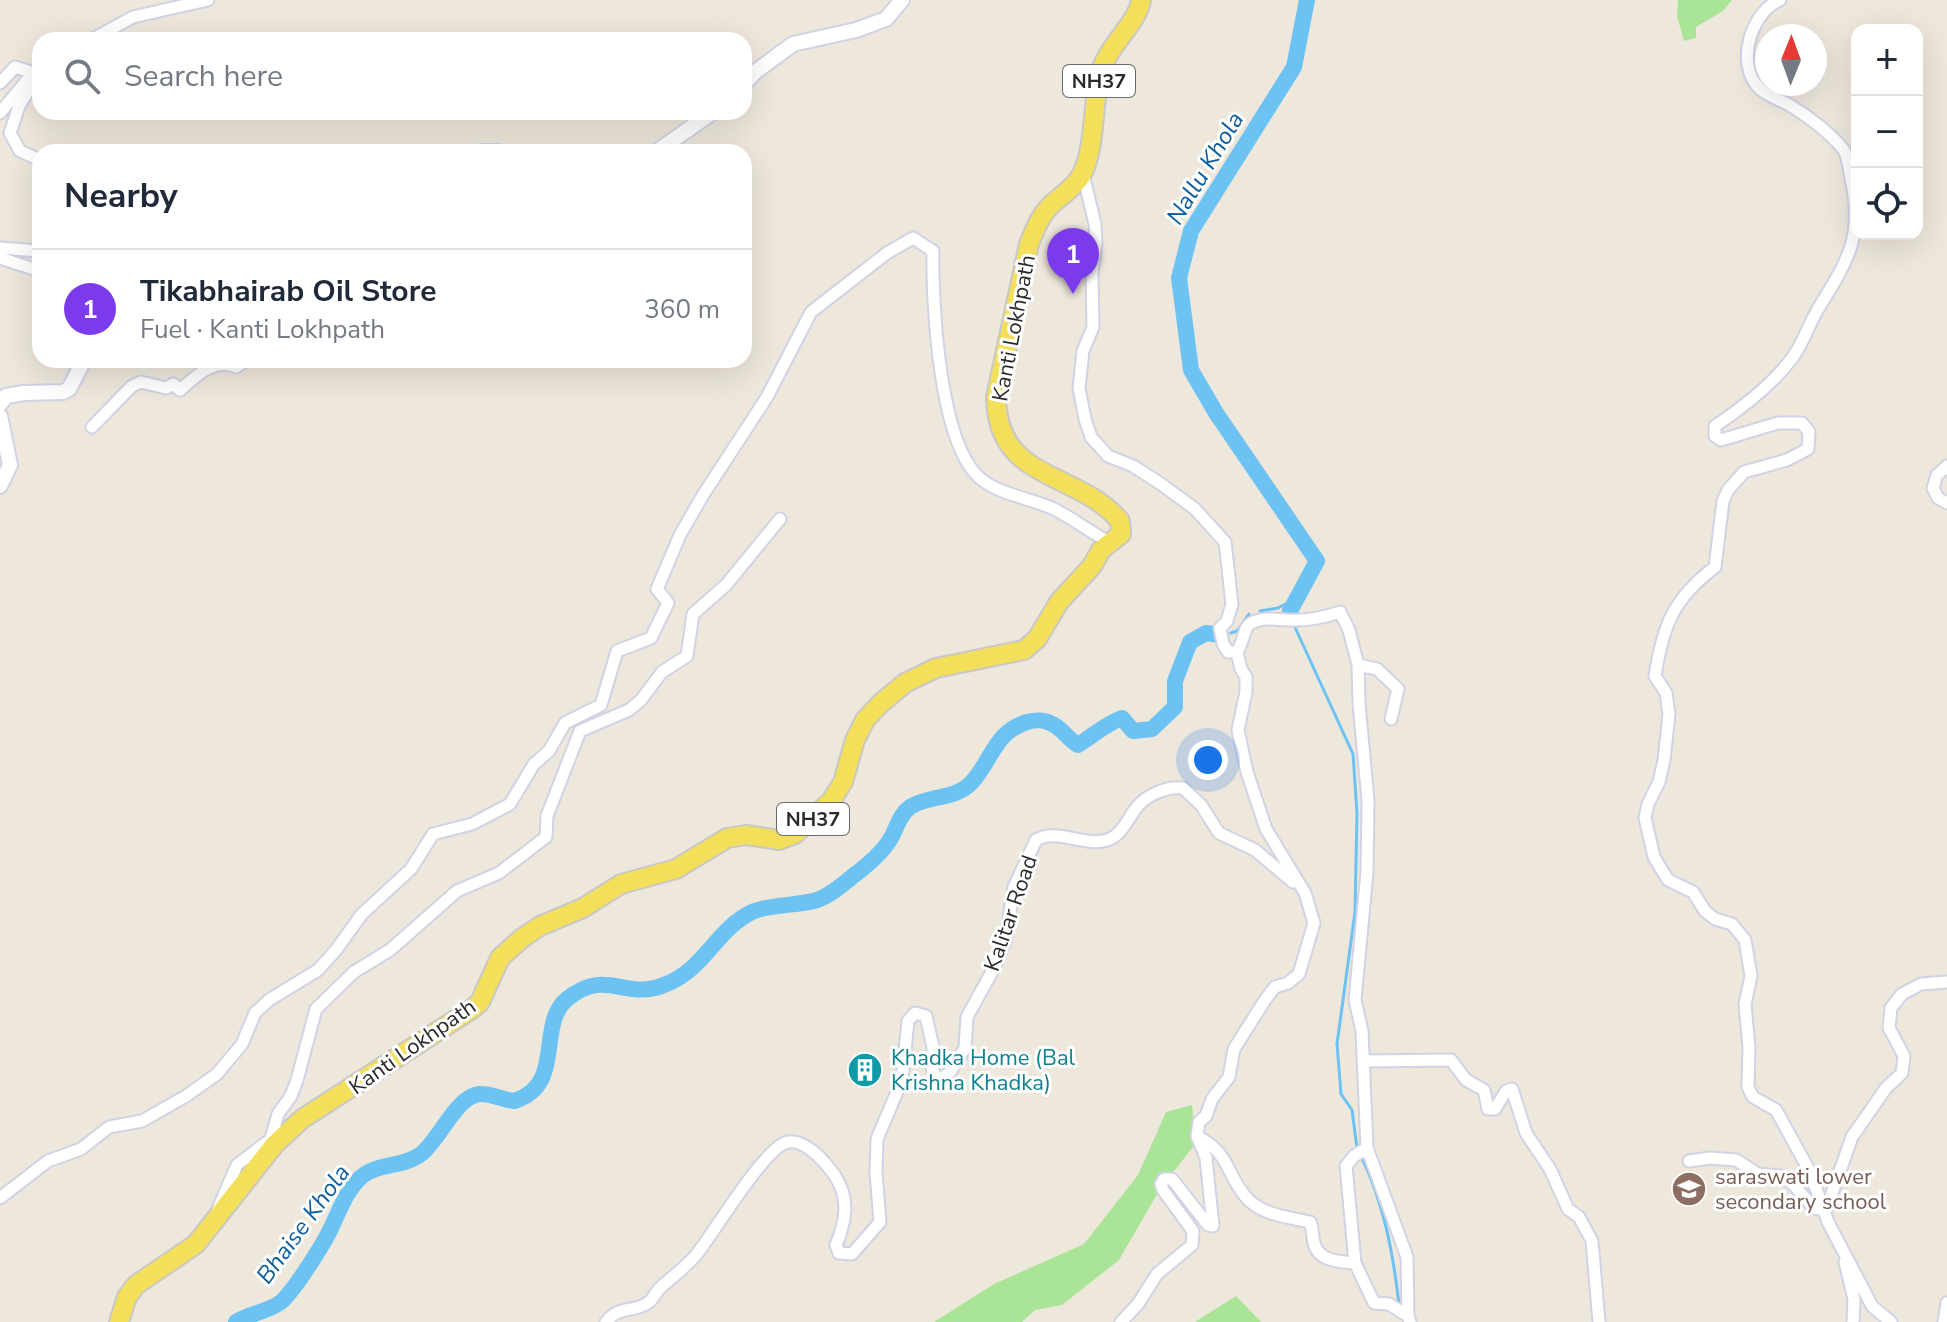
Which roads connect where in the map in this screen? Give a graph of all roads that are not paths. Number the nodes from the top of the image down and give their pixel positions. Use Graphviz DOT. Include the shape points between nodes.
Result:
graph roads {
  1 [pos="208,0"];
  2 [pos="902,0"];
  3 [pos="1141,0"];
  4 [pos="1780,0"];
  5 [pos="106,32"];
  6 [pos="32,69"];
  7 [pos="752,75"];
  8 [pos="32,76"];
  9 [pos="0,83"];
  10 [pos="32,85"];
  11 [pos="0,113"];
  12 [pos="702,120"];
  13 [pos="667,144"];
  14 [pos="32,156"];
  15 [pos="1083,173"];
  16 [pos="0,248"];
  17 [pos="32,250"];
  18 [pos="0,258"];
  19 [pos="32,268"];
  20 [pos="80,368"];
  21 [pos="209,368"];
  22 [pos="0,404"];
  23 [pos="0,416"];
  24 [pos="92,427"];
  25 [pos="1947,466"];
  26 [pos="0,486"];
  27 [pos="1947,503"];
  28 [pos="780,519"];
  29 [pos="1111,543"];
  30 [pos="1237,652"];
  31 [pos="1358,665"];
  32 [pos="601,705"];
  33 [pos="629,710"];
  34 [pos="1391,719"];
  35 [pos="1305,893"];
  36 [pos="1947,982"];
  37 [pos="1364,1061"];
  38 [pos="1197,1136"];
  39 [pos="1367,1148"];
  40 [pos="1689,1161"];
  41 [pos="0,1198"];
  42 [pos="1826,1210"];
  43 [pos="213,1221"];
  44 [pos="1841,1246"];
  45 [pos="1355,1263"];
  46 [pos="1947,1303"];
  47 [pos="1409,1319"];
  48 [pos="119,1322"];
  49 [pos="606,1322"];
  50 [pos="1121,1322"];
  51 [pos="1599,1322"];
  52 [pos="1853,1322"];
  53 [pos="1891,1322"];
  54 [pos="1944,1322"];
  1 -- 5 [label="street" via="133,17"];
  2 -- 7 [label="street" via="886,19 793,44"];
  3 -- 15 [label="main road, NH37" via="1100,73"];
  4 -- 42 [label="street" via="1763,11 1748,42 1749,71 1763,91 1793,107 1845,150 1856,199 1855,235 1841,273 1794,356 1715,426 1721,440 1778,423 1802,423 1809,432 1808,449 1744,472 1723,501 1715,567 1675,606 1655,676 1666,693 1669,714 1664,760 1645,818 1654,857 1668,880 1693,892 1705,911 1732,924 1745,940 1751,976 1745,1004 1748,1087 1753,1097 1776,1110"];
  6 -- 9 [label="street" via="15,67"];
  8 -- 11 [label="street"];
  10 -- 14 [label="street" via="10,133 20,151"];
  12 -- 13 [label="street"];
  15 -- 29 [label="main road, Kanti Lokhpath" via="1047,209 1029,244 1001,371 997,417 1021,459 1115,515 1122,530"];
  15 -- 30 [label="street" via="1096,245 1093,327 1083,351 1079,388 1085,419 1091,437 1108,456 1161,484 1195,509 1225,542 1232,604 1220,628 1228,652"];
  16 -- 17 [label="street"];
  18 -- 19 [label="street"];
  20 -- 22 [label="street" via="63,392 6,396"];
  21 -- 24 [label="street" via="180,390 173,384 132,386"];
  23 -- 26 [label="street" via="10,465"];
  25 -- 27 [label="street" via="1933,488"];
  28 -- 33 [label="street" via="726,585 693,614 687,656 662,672"];
  29 -- 32 [label="street" via="1054,509 982,481 971,469 954,431 936,348 933,251 913,238 811,312 767,397 680,535 657,589 668,603 651,638 617,651"];
  29 -- 43 [label="main road, Kanti Lokhpath / NH37" via="1024,650 936,668 905,683 880,704 865,720 831,801 795,834 779,840 727,838 676,869 621,884 531,932 500,958 480,1002 302,1119"];
  30 -- 31 [label="street" via="1249,624 1340,612"];
  30 -- 35 [label="street" via="1246,677 1238,730 1241,752 1266,829"];
  31 -- 34 [label="street" via="1377,669 1398,689"];
  31 -- 37 [label="street" via="1368,800 1355,1000"];
  32 -- 33 [label="street"];
  32 -- 41 [label="street" via="565,723 510,804 472,824 433,834 411,869 362,914 318,970 255,1013 242,1044 217,1074 142,1121 109,1127 81,1149 48,1161"];
  33 -- 43 [label="street" via="580,731 547,816 546,837 499,873 457,891 316,1009 297,1080 271,1139 237,1165"];
  35 -- 38 [label="street" via="1314,923 1299,974 1275,987 1234,1049 1229,1077 1199,1122"];
  35 -- 49 [label="street, Kalitar Road" via="1255,850 1219,833 1183,788 1167,788 1138,805 1111,839 1036,840 1018,875 1005,942 967,1017 965,1048 941,1079 932,1068 926,1016 915,1013 908,1021 902,1080 877,1139 880,1222 852,1254 839,1253 836,1245 847,1202 838,1182 806,1146 788,1142 756,1170 694,1258 648,1303 613,1313"];
  36 -- 42 [label="street" via="1921,984 1902,994 1891,1008 1889,1028 1904,1056 1902,1073 1852,1137"];
  37 -- 39 [label="street"];
  37 -- 51 [label="street" via="1451,1060 1466,1080 1484,1090 1488,1109 1495,1109 1506,1091 1513,1090 1526,1133 1592,1241"];
  38 -- 45 [label="street" via="1223,1156 1245,1197 1263,1210 1310,1222 1314,1247 1323,1256"];
  38 -- 50 [label="street" via="1206,1158 1213,1226 1172,1179 1164,1179 1163,1190 1193,1231 1192,1245 1157,1274"];
  39 -- 45 [label="street" via="1346,1166"];
  39 -- 47 [label="street" via="1407,1257"];
  40 -- 42 [label="street" via="1736,1160 1758,1174 1780,1176 1814,1208"];
  42 -- 44 [label="street"];
  43 -- 48 [label="main road, Kanti Lokhpath / NH37" via="196,1244 136,1285"];
  44 -- 52 [label="street" via="1854,1299"];
  44 -- 53 [label="street" via="1872,1306"];
  45 -- 47 [label="street" via="1374,1303 1389,1304"];
  46 -- 54 [label="street"];
}
